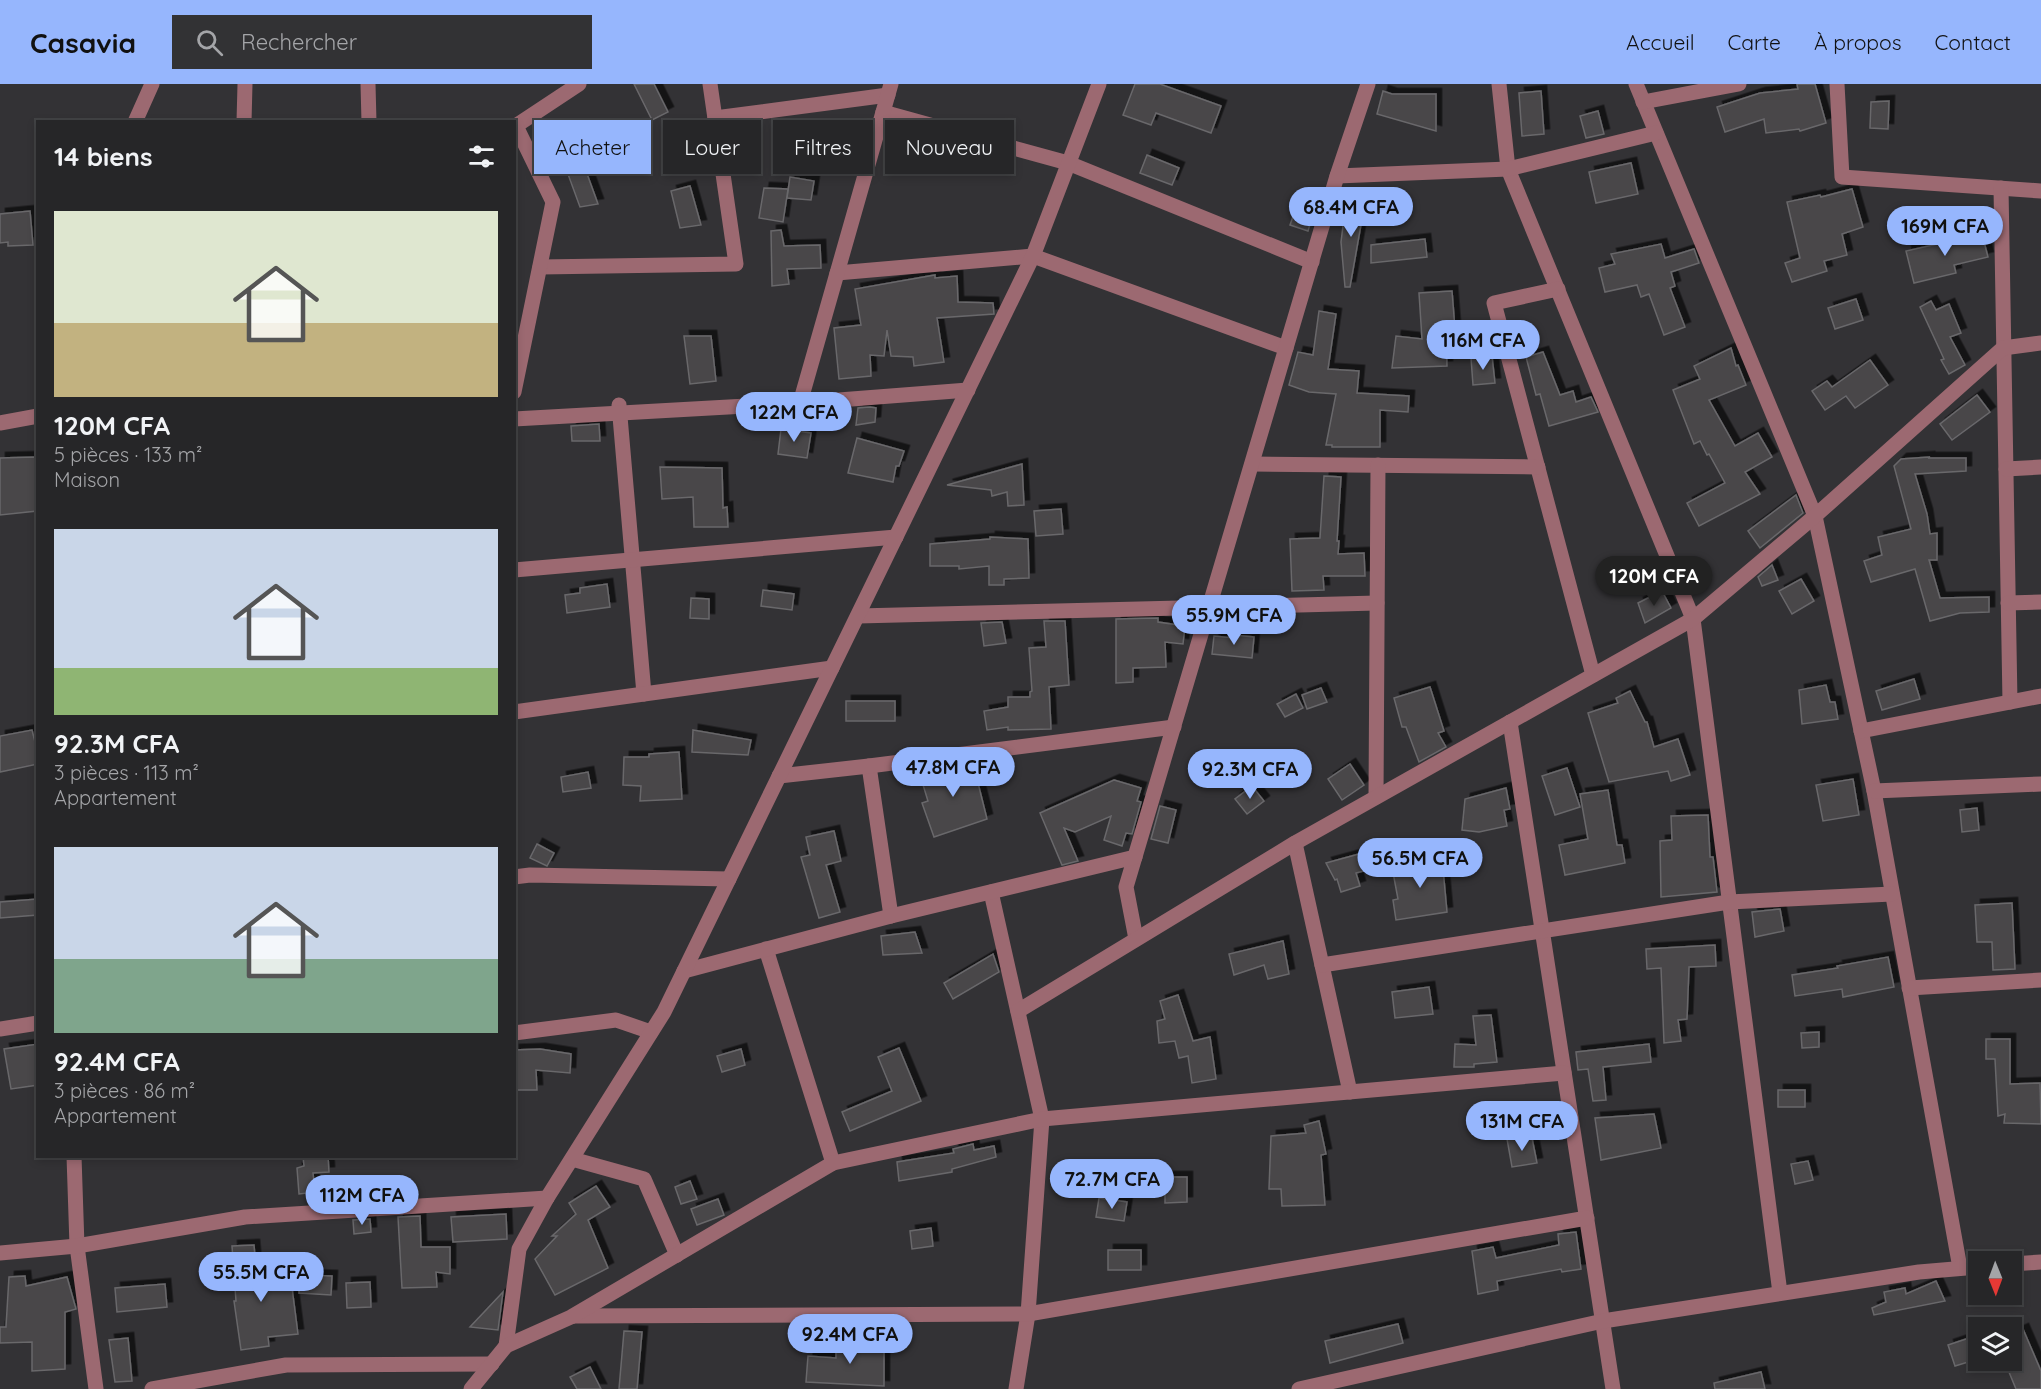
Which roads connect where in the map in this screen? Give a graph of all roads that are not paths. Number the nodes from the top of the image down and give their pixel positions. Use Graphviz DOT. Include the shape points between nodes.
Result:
graph roads {
  1 [pos="152,84"];
  2 [pos="245,84"];
  3 [pos="368,84"];
  4 [pos="579,84"];
  5 [pos="710,84"];
  6 [pos="1099,84"];
  7 [pos="1368,84"];
  8 [pos="1499,84"];
  9 [pos="1636,84"];
  10 [pos="1739,84"];
  11 [pos="1837,84"];
  12 [pos="890,90"];
  13 [pos="1643,102"];
  14 [pos="883,111"];
  15 [pos="715,118"];
  16 [pos="136,120"];
  17 [pos="244,120"];
  18 [pos="369,120"];
  19 [pos="516,126"];
  20 [pos="516,129"];
  21 [pos="1656,133"];
  22 [pos="1068,163"];
  23 [pos="1508,169"];
  24 [pos="1337,176"];
  25 [pos="2001,188"];
  26 [pos="2041,191"];
  27 [pos="1033,255"];
  28 [pos="1312,262"];
  29 [pos="540,267"];
  30 [pos="837,273"];
  31 [pos="1558,289"];
  32 [pos="2041,344"];
  33 [pos="1286,348"];
  34 [pos="2003,348"];
  35 [pos="516,382"];
  36 [pos="968,390"];
  37 [pos="800,403"];
  38 [pos="619,409"];
  39 [pos="36,416"];
  40 [pos="516,419"];
  41 [pos="0,423"];
  42 [pos="1252,464"];
  43 [pos="1378,465"];
  44 [pos="1538,467"];
  45 [pos="2041,467"];
  46 [pos="2006,469"];
  47 [pos="1815,516"];
  48 [pos="896,537"];
  49 [pos="633,560"];
  50 [pos="516,570"];
  51 [pos="2041,602"];
  52 [pos="1377,603"];
  53 [pos="2008,603"];
  54 [pos="1209,607"];
  55 [pos="858,616"];
  56 [pos="1693,619"];
  57 [pos="832,668"];
  58 [pos="1593,675"];
  59 [pos="645,694"];
  60 [pos="2041,696"];
  61 [pos="2010,702"];
  62 [pos="516,712"];
  63 [pos="1510,722"];
  64 [pos="1174,727"];
  65 [pos="1861,731"];
  66 [pos="869,766"];
  67 [pos="779,776"];
  68 [pos="2041,784"];
  69 [pos="1874,791"];
  70 [pos="1376,797"];
  71 [pos="1295,843"];
  72 [pos="1135,857"];
  73 [pos="516,877"];
  74 [pos="729,879"];
  75 [pos="991,892"];
  76 [pos="1892,894"];
  77 [pos="1729,902"];
  78 [pos="891,916"];
  79 [pos="1542,930"];
  80 [pos="1136,939"];
  81 [pos="766,949"];
  82 [pos="1322,964"];
  83 [pos="684,970"];
  84 [pos="2041,980"];
  85 [pos="1909,988"];
  86 [pos="1018,1011"];
  87 [pos="36,1023"];
  88 [pos="0,1029"];
  89 [pos="651,1032"];
  90 [pos="516,1033"];
  91 [pos="1564,1073"];
  92 [pos="1350,1092"];
  93 [pos="1042,1119"];
  94 [pos="74,1158"];
  95 [pos="572,1159"];
  96 [pos="833,1163"];
  97 [pos="547,1198"];
  98 [pos="1587,1218"];
  99 [pos="77,1246"];
  100 [pos="0,1252"];
  101 [pos="677,1255"];
  102 [pos="2041,1262"];
  103 [pos="2022,1263"];
  104 [pos="1968,1268"];
  105 [pos="1960,1269"];
  106 [pos="1780,1293"];
  107 [pos="1028,1314"];
  108 [pos="571,1317"];
  109 [pos="1603,1321"];
  110 [pos="506,1346"];
  111 [pos="492,1364"];
  112 [pos="96,1389"];
  113 [pos="152,1389"];
  114 [pos="471,1389"];
  115 [pos="1016,1389"];
  116 [pos="1299,1389"];
  117 [pos="1613,1389"];
  1 -- 16 [label="street"];
  2 -- 17 [label="street"];
  3 -- 18 [label="street"];
  4 -- 19 [label="street"];
  5 -- 15 [label="street"];
  6 -- 22 [label="street"];
  7 -- 24 [label="street"];
  8 -- 23 [label="street"];
  9 -- 13 [label="street"];
  10 -- 13 [label="street"];
  11 -- 25 [label="street" via="1842,177"];
  12 -- 14 [label="street"];
  12 -- 15 [label="street"];
  13 -- 21 [label="street"];
  14 -- 22 [label="street"];
  14 -- 30 [label="street"];
  15 -- 29 [label="street" via="736,264"];
  20 -- 29 [label="street" via="554,202"];
  21 -- 23 [label="street"];
  21 -- 47 [label="street"];
  22 -- 27 [label="street"];
  22 -- 28 [label="street"];
  23 -- 24 [label="street"];
  23 -- 31 [label="street"];
  24 -- 28 [label="street"];
  25 -- 26 [label="street"];
  25 -- 34 [label="street"];
  27 -- 30 [label="street"];
  27 -- 33 [label="street"];
  27 -- 36 [label="street"];
  28 -- 33 [label="street"];
  29 -- 35 [label="street"];
  30 -- 37 [label="street"];
  31 -- 44 [label="street" via="1494,303"];
  31 -- 56 [label="street"];
  32 -- 34 [label="street"];
  33 -- 42 [label="street"];
  34 -- 46 [label="street"];
  34 -- 47 [label="street"];
  36 -- 37 [label="street"];
  36 -- 48 [label="street"];
  37 -- 38 [label="street"];
  38 -- 40 [label="street"];
  38 -- 49 [label="street"];
  39 -- 41 [label="street"];
  42 -- 43 [label="street"];
  42 -- 54 [label="street"];
  43 -- 44 [label="street"];
  43 -- 52 [label="street"];
  44 -- 58 [label="street"];
  45 -- 46 [label="street"];
  46 -- 53 [label="street"];
  47 -- 56 [label="street"];
  47 -- 65 [label="street"];
  48 -- 49 [label="street"];
  48 -- 55 [label="street"];
  49 -- 50 [label="street"];
  49 -- 59 [label="street"];
  51 -- 53 [label="street"];
  52 -- 54 [label="street"];
  52 -- 70 [label="street"];
  53 -- 61 [label="street"];
  54 -- 55 [label="street"];
  54 -- 64 [label="street"];
  55 -- 57 [label="street"];
  56 -- 58 [label="street"];
  56 -- 77 [label="street"];
  57 -- 59 [label="street"];
  57 -- 67 [label="street"];
  58 -- 63 [label="street"];
  59 -- 62 [label="street"];
  60 -- 61 [label="street"];
  61 -- 65 [label="street"];
  63 -- 70 [label="street"];
  63 -- 79 [label="street"];
  64 -- 66 [label="street"];
  64 -- 72 [label="street"];
  65 -- 69 [label="street"];
  66 -- 67 [label="street"];
  66 -- 78 [label="street"];
  67 -- 74 [label="street"];
  68 -- 69 [label="street"];
  69 -- 76 [label="street"];
  70 -- 71 [label="street"];
  71 -- 80 [label="street"];
  71 -- 82 [label="street"];
  72 -- 75 [label="street"];
  72 -- 80 [label="street" via="1126,887"];
  73 -- 74 [label="street"];
  74 -- 83 [label="street"];
  75 -- 78 [label="street"];
  75 -- 86 [label="street"];
  76 -- 77 [label="street"];
  76 -- 85 [label="street"];
  77 -- 79 [label="street"];
  77 -- 106 [label="street"];
  78 -- 81 [label="street"];
  79 -- 82 [label="street"];
  79 -- 91 [label="street"];
  80 -- 86 [label="street"];
  81 -- 83 [label="street"];
  81 -- 96 [label="street"];
  82 -- 92 [label="street"];
  83 -- 89 [label="street"];
  84 -- 85 [label="street"];
  85 -- 105 [label="street"];
  86 -- 93 [label="street"];
  87 -- 88 [label="street"];
  89 -- 90 [label="street" via="616,1020"];
  89 -- 95 [label="street"];
  91 -- 92 [label="street"];
  91 -- 98 [label="street"];
  92 -- 93 [label="street"];
  93 -- 96 [label="street"];
  93 -- 107 [label="street"];
  94 -- 99 [label="street"];
  95 -- 97 [label="street"];
  95 -- 101 [label="street" via="644,1179"];
  96 -- 101 [label="street"];
  97 -- 99 [label="street" via="245,1217"];
  97 -- 110 [label="street" via="519,1249"];
  98 -- 107 [label="street"];
  98 -- 109 [label="street"];
  99 -- 100 [label="street"];
  99 -- 112 [label="street"];
  101 -- 108 [label="street"];
  102 -- 103 [label="street"];
  104 -- 105 [label="street"];
  105 -- 106 [label="street"];
  106 -- 109 [label="street"];
  107 -- 108 [label="street"];
  107 -- 115 [label="street"];
  108 -- 110 [label="street"];
  109 -- 116 [label="street"];
  109 -- 117 [label="street"];
  110 -- 111 [label="street"];
  111 -- 113 [label="street" via="286,1365"];
  111 -- 114 [label="street"];
}
